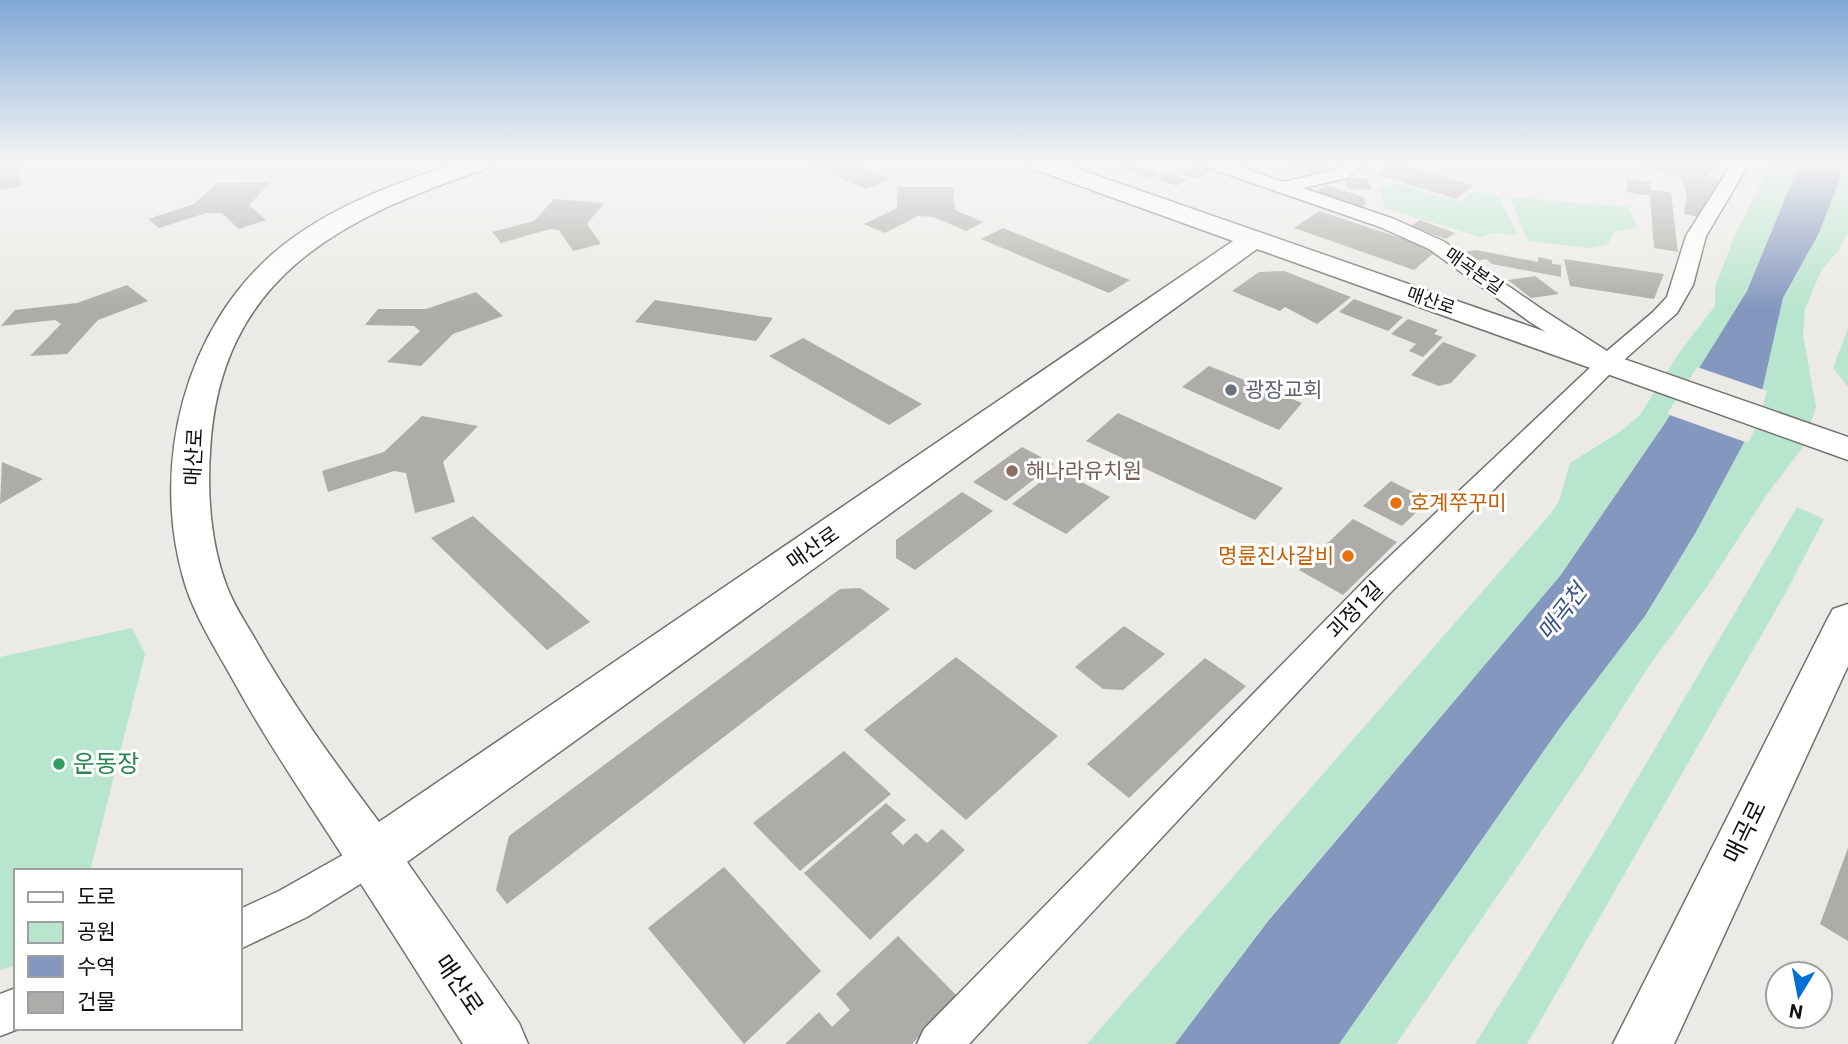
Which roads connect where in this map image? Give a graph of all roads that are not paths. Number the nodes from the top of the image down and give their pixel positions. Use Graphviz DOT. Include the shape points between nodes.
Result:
graph roads {
  1 [pos="356,211"];
  2 [pos="1174,211"];
  3 [pos="1352,211"];
  4 [pos="1713,211"];
  5 [pos="1254,239"];
  6 [pos="1609,362"];
  7 [pos="1842,447"];
  8 [pos="1848,620"];
  9 [pos="373,856"];
  10 [pos="242,928"];
  11 [pos="1649,1042"];
  12 [pos="498,1044"];
  13 [pos="939,1044"];
  1 -- 9 [label="street, 매산로" via="301,244 265,274 240,304 213,357 198,408 191,448 191,507 206,586 259,691"];
  2 -- 5 [label="street, 매산로"];
  3 -- 6 [label="street, 매곡본길" via="1436,245"];
  4 -- 6 [label="street, 괴정1길" via="1696,237 1677,298"];
  5 -- 6 [label="street, 매산로"];
  5 -- 9 [label="street, 매산로"];
  6 -- 7 [label="street, 매산로"];
  6 -- 13 [label="street, 괴정1길" via="1389,575"];
  8 -- 11 [label="street, 매곡로"];
  9 -- 10 [label="street" via="293,904"];
  9 -- 12 [label="street, 매산로"];
}
